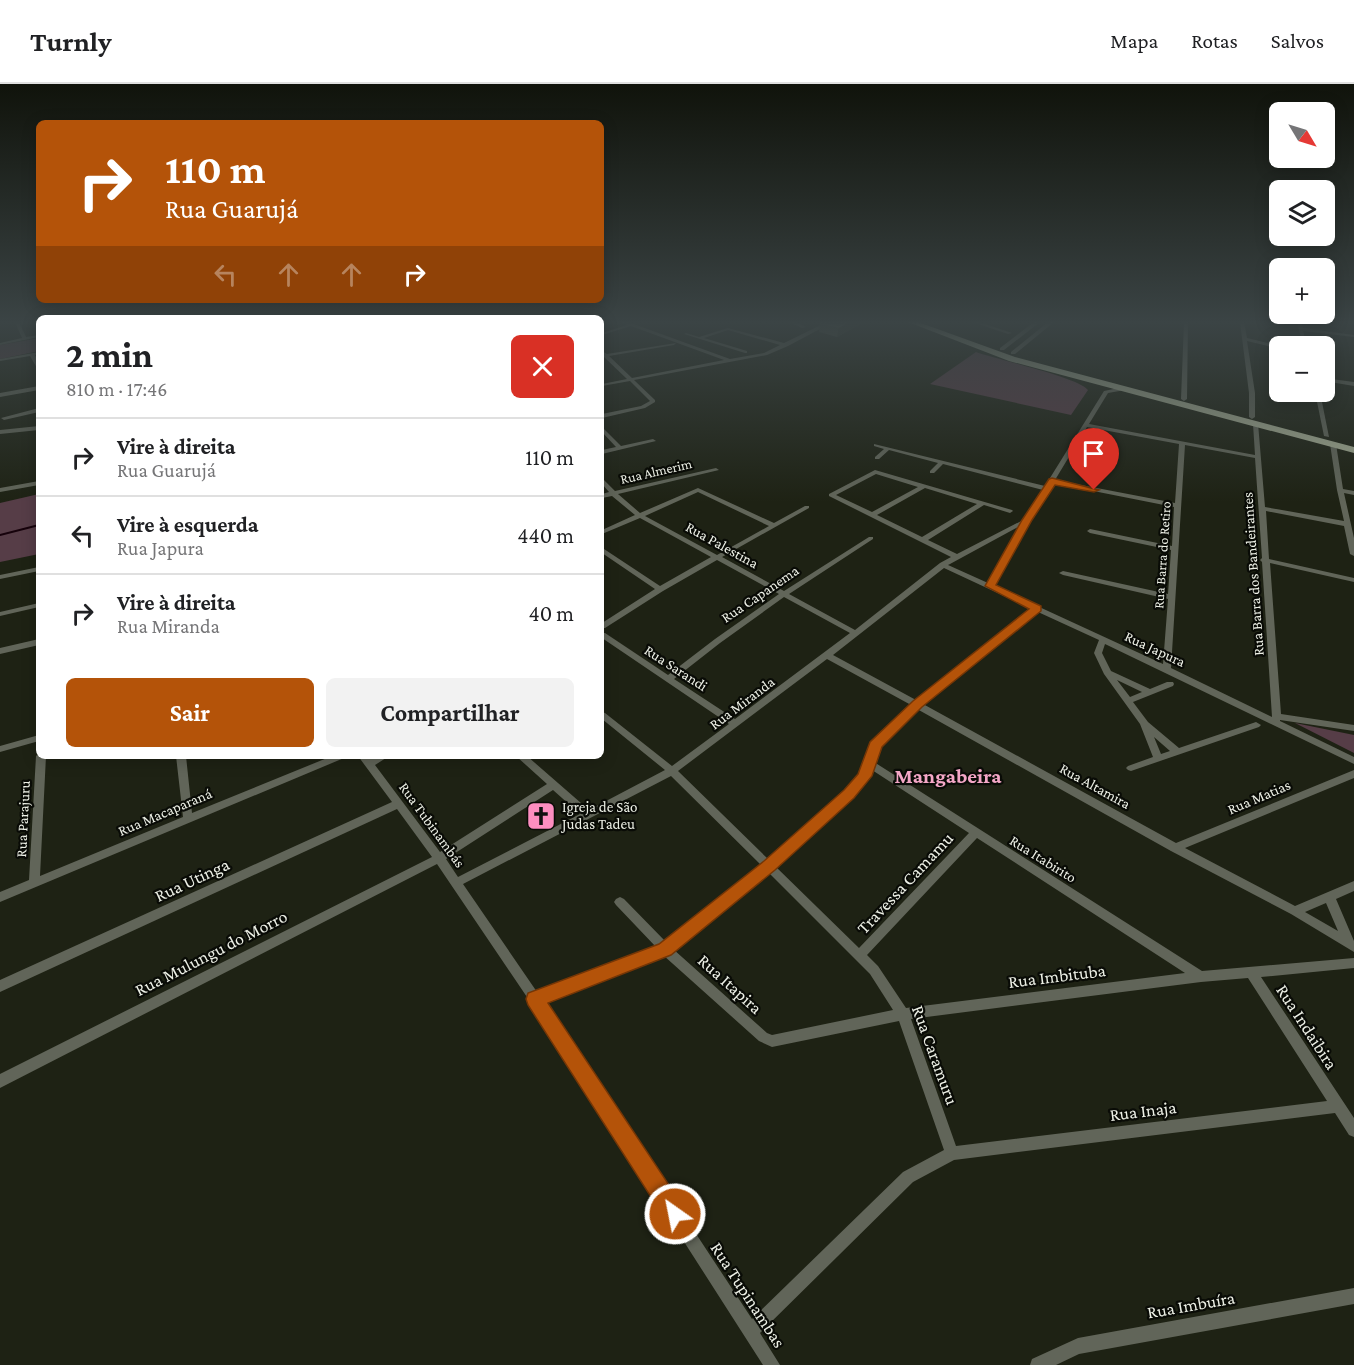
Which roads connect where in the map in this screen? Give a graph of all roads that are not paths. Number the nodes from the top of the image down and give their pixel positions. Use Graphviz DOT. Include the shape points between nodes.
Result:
graph roads {
  1 [pos="635,382"];
  2 [pos="1096,382"];
  3 [pos="1098,382"];
  4 [pos="1120,382"];
  5 [pos="1184,382"];
  6 [pos="1250,382"];
  7 [pos="1123,388"];
  8 [pos="36,389"];
  9 [pos="1106,392"];
  10 [pos="0,395"];
  11 [pos="1184,399"];
  12 [pos="1319,402"];
  13 [pos="36,411"];
  14 [pos="604,416"];
  15 [pos="4,418"];
  16 [pos="1254,420"];
  17 [pos="1085,425"];
  18 [pos="36,428"];
  19 [pos="604,431"];
  20 [pos="0,432"];
  21 [pos="1327,436"];
  22 [pos="653,441"];
  23 [pos="1182,442"];
  24 [pos="1354,443"];
  25 [pos="1334,444"];
  26 [pos="876,445"];
  27 [pos="620,448"];
  28 [pos="888,448"];
  29 [pos="1354,450"];
  30 [pos="604,452"];
  31 [pos="1259,457"];
  32 [pos="877,458"];
  33 [pos="942,462"];
  34 [pos="716,470"];
  35 [pos="932,472"];
  36 [pos="1052,481"];
  37 [pos="604,483"];
  38 [pos="36,484"];
  39 [pos="924,486"];
  40 [pos="1047,489"];
  41 [pos="0,490"];
  42 [pos="1340,490"];
  43 [pos="613,493"];
  44 [pos="1354,493"];
  45 [pos="604,495"];
  46 [pos="983,503"];
  47 [pos="1178,506"];
  48 [pos="807,507"];
  49 [pos="1261,508"];
  50 [pos="1011,511"];
  51 [pos="639,515"];
  52 [pos="872,515"];
  53 [pos="1027,520"];
  54 [pos="1347,524"];
  55 [pos="773,525"];
  56 [pos="604,531"];
  57 [pos="1090,531"];
  58 [pos="871,538"];
  59 [pos="923,540"];
  60 [pos="1174,549"];
  61 [pos="604,551"];
  62 [pos="1354,554"];
  63 [pos="955,556"];
  64 [pos="716,558"];
  65 [pos="1264,560"];
  66 [pos="943,565"];
  67 [pos="36,570"];
  68 [pos="1063,573"];
  69 [pos="0,577"];
  70 [pos="1354,580"];
  71 [pos="990,586"];
  72 [pos="660,589"];
  73 [pos="783,594"];
  74 [pos="1171,597"];
  75 [pos="36,606"];
  76 [pos="1037,609"];
  77 [pos="0,614"];
  78 [pos="604,624"];
  79 [pos="855,633"];
  80 [pos="604,636"];
  81 [pos="1103,639"];
  82 [pos="36,643"];
  83 [pos="0,651"];
  84 [pos="827,656"];
  85 [pos="1167,669"];
  86 [pos="1107,672"];
  87 [pos="669,679"];
  88 [pos="1170,684"];
  89 [pos="1150,692"];
  90 [pos="1128,702"];
  91 [pos="917,704"];
  92 [pos="604,717"];
  93 [pos="1276,719"];
  94 [pos="1144,723"];
  95 [pos="736,724"];
  96 [pos="1256,725"];
  97 [pos="1354,728"];
  98 [pos="36,739"];
  99 [pos="0,749"];
  100 [pos="1177,752"];
  101 [pos="40,759"];
  102 [pos="181,759"];
  103 [pos="334,759"];
  104 [pos="523,759"];
  105 [pos="1158,759"];
  106 [pos="366,760"];
  107 [pos="1354,761"];
  108 [pos="870,764"];
  109 [pos="1131,768"];
  110 [pos="672,771"];
  111 [pos="1354,774"];
  112 [pos="553,785"];
  113 [pos="398,804"];
  114 [pos="588,815"];
  115 [pos="188,818"];
  116 [pos="975,833"];
  117 [pos="1175,849"];
  118 [pos="439,858"];
  119 [pos="769,865"];
  120 [pos="34,883"];
  121 [pos="456,883"];
  122 [pos="1354,886"];
  123 [pos="1329,896"];
  124 [pos="0,897"];
  125 [pos="620,902"];
  126 [pos="1295,911"];
  127 [pos="1351,945"];
  128 [pos="665,950"];
  129 [pos="860,955"];
  130 [pos="1354,963"];
  131 [pos="1251,972"];
  132 [pos="1201,977"];
  133 [pos="0,986"];
  134 [pos="535,999"];
  135 [pos="903,1014"];
  136 [pos="766,1040"];
  137 [pos="0,1081"];
  138 [pos="1338,1106"];
  139 [pos="1354,1130"];
  140 [pos="952,1153"];
  141 [pos="1354,1296"];
  142 [pos="751,1331"];
  143 [pos="772,1365"];
  144 [pos="1038,1365"];
  1 -- 14 [label="street" via="654,401"];
  2 -- 9 [label="street"];
  3 -- 7 [label="main road"];
  4 -- 11 [label="main road"];
  5 -- 11 [label="street"];
  6 -- 16 [label="street, Rua Barra dos Bandeirantes"];
  7 -- 9 [label="street"];
  7 -- 16 [label="main road"];
  8 -- 10 [label="street"];
  9 -- 17 [label="street"];
  11 -- 16 [label="main road"];
  12 -- 21 [label="street"];
  13 -- 15 [label="street"];
  16 -- 21 [label="main road"];
  16 -- 25 [label="main road"];
  16 -- 31 [label="street, Rua Barra dos Bandeirantes"];
  17 -- 23 [label="street"];
  17 -- 36 [label="street"];
  18 -- 20 [label="street"];
  19 -- 27 [label="street"];
  21 -- 24 [label="main road"];
  22 -- 27 [label="street"];
  23 -- 31 [label="street"];
  23 -- 47 [label="street, Rua Barra do Retiro"];
  25 -- 29 [label="main road"];
  25 -- 42 [label="street"];
  26 -- 28 [label="street"];
  27 -- 30 [label="street"];
  28 -- 32 [label="street"];
  28 -- 33 [label="street"];
  31 -- 49 [label="street, Rua Barra dos Bandeirantes"];
  33 -- 35 [label="street"];
  33 -- 40 [label="street"];
  34 -- 43 [label="street, Rua Almerim"];
  36 -- 40 [label="street"];
  36 -- 47 [label="street"];
  37 -- 43 [label="street"];
  38 -- 41 [label="street"];
  39 -- 46 [label="street"];
  39 -- 52 [label="street"];
  39 -- 52 [label="street" via="875,472 831,495"];
  40 -- 53 [label="street"];
  42 -- 44 [label="street"];
  42 -- 54 [label="street"];
  43 -- 45 [label="street, Rua Almerim"];
  43 -- 51 [label="street"];
  46 -- 50 [label="street"];
  46 -- 59 [label="street"];
  47 -- 60 [label="street, Rua Barra do Retiro"];
  48 -- 55 [label="street"];
  49 -- 54 [label="street"];
  49 -- 65 [label="street, Rua Barra dos Bandeirantes"];
  51 -- 55 [label="street" via="698,490"];
  51 -- 56 [label="street"];
  51 -- 64 [label="street, Rua Palestina"];
  52 -- 59 [label="street"];
  53 -- 63 [label="street, Rua Miranda"];
  53 -- 71 [label="street"];
  54 -- 62 [label="street"];
  55 -- 64 [label="street"];
  57 -- 60 [label="street"];
  58 -- 73 [label="street, Rua Capanema"];
  59 -- 63 [label="street"];
  60 -- 74 [label="street, Rua Barra do Retiro"];
  61 -- 72 [label="street"];
  63 -- 66 [label="street, Rua Miranda"];
  64 -- 72 [label="street"];
  64 -- 73 [label="street, Rua Palestina"];
  65 -- 70 [label="street"];
  65 -- 93 [label="street, Rua Barra dos Bandeirantes"];
  66 -- 71 [label="street, Rua Japura"];
  66 -- 79 [label="street, Rua Miranda"];
  67 -- 69 [label="street"];
  68 -- 74 [label="street"];
  71 -- 76 [label="street, Rua Japura"];
  72 -- 78 [label="street"];
  73 -- 79 [label="street, Rua Palestina"];
  73 -- 87 [label="street, Rua Capanema"];
  74 -- 85 [label="street, Rua Barra do Retiro"];
  75 -- 77 [label="street"];
  76 -- 81 [label="street, Rua Japura"];
  76 -- 91 [label="street"];
  79 -- 84 [label="street, Rua Miranda"];
  80 -- 87 [label="street, Rua Sarandi"];
  81 -- 85 [label="street, Rua Japura"];
  81 -- 86 [label="street" via="1098,653"];
  82 -- 83 [label="street"];
  84 -- 91 [label="street, Rua Altamira"];
  84 -- 95 [label="street, Rua Miranda"];
  85 -- 93 [label="street, Rua Japura"];
  86 -- 89 [label="street"];
  86 -- 90 [label="street"];
  87 -- 95 [label="street, Rua Sarandi"];
  88 -- 89 [label="street"];
  89 -- 90 [label="street"];
  90 -- 94 [label="street"];
  91 -- 108 [label="street" via="875,745"];
  91 -- 117 [label="street, Rua Altamira"];
  92 -- 110 [label="street, Rua Caramuru"];
  93 -- 97 [label="street"];
  93 -- 107 [label="street, Rua Japura"];
  94 -- 100 [label="street"];
  94 -- 105 [label="street"];
  95 -- 110 [label="street, Rua Miranda"];
  96 -- 100 [label="street"];
  98 -- 99 [label="street"];
  100 -- 105 [label="street"];
  101 -- 120 [label="street, Rua Parajuru"];
  102 -- 115 [label="street"];
  103 -- 115 [label="street, Rua Macaparaná"];
  104 -- 112 [label="street"];
  105 -- 109 [label="street"];
  106 -- 113 [label="street, Rua Tubinambás"];
  108 -- 116 [label="street, Rua Itabirito"];
  108 -- 119 [label="street" via="859,784"];
  110 -- 114 [label="street, Rua Miranda"];
  110 -- 119 [label="street, Rua Caramuru"];
  111 -- 117 [label="street, Rua Matias"];
  112 -- 114 [label="street"];
  112 -- 118 [label="street, Rua Mulungu do Morro"];
  113 -- 118 [label="street, Rua Tubinambás"];
  113 -- 133 [label="street, Rua Utinga"];
  114 -- 121 [label="street, Rua Miranda"];
  115 -- 120 [label="street, Rua Macaparaná"];
  116 -- 129 [label="street, Travessa Camamu"];
  116 -- 132 [label="street, Rua Itabirito"];
  117 -- 126 [label="street, Rua Altamira"];
  118 -- 121 [label="street, Rua Tubinambás"];
  118 -- 137 [label="street, Rua Mulungu do Morro"];
  119 -- 128 [label="street"];
  119 -- 129 [label="street, Rua Caramuru"];
  120 -- 124 [label="street, Rua Macaparaná"];
  121 -- 134 [label="street, Rua Tupinambas"];
  122 -- 123 [label="street"];
  123 -- 126 [label="street"];
  123 -- 127 [label="street"];
  125 -- 128 [label="street, Rua Itapira"];
  126 -- 127 [label="street, Rua Altamira"];
  128 -- 134 [label="street"];
  128 -- 136 [label="street, Rua Itapira"];
  129 -- 135 [label="street, Rua Caramuru"];
  130 -- 131 [label="street, Rua Imbituba"];
  131 -- 132 [label="street, Rua Imbituba"];
  131 -- 138 [label="street, Rua Indaibira"];
  132 -- 135 [label="street, Rua Imbituba"];
  134 -- 142 [label="street, Rua Tupinambas"];
  135 -- 136 [label="street, Rua Imbituba" via="781,1041"];
  135 -- 140 [label="street, Rua Caramuru"];
  138 -- 139 [label="street, Rua Indaibira"];
  138 -- 140 [label="street, Rua Inaja"];
  140 -- 142 [label="street" via="908,1177"];
  141 -- 144 [label="street, Rua Imbuíra" via="1077,1346"];
  142 -- 143 [label="street, Rua Tupinambas"];
}
